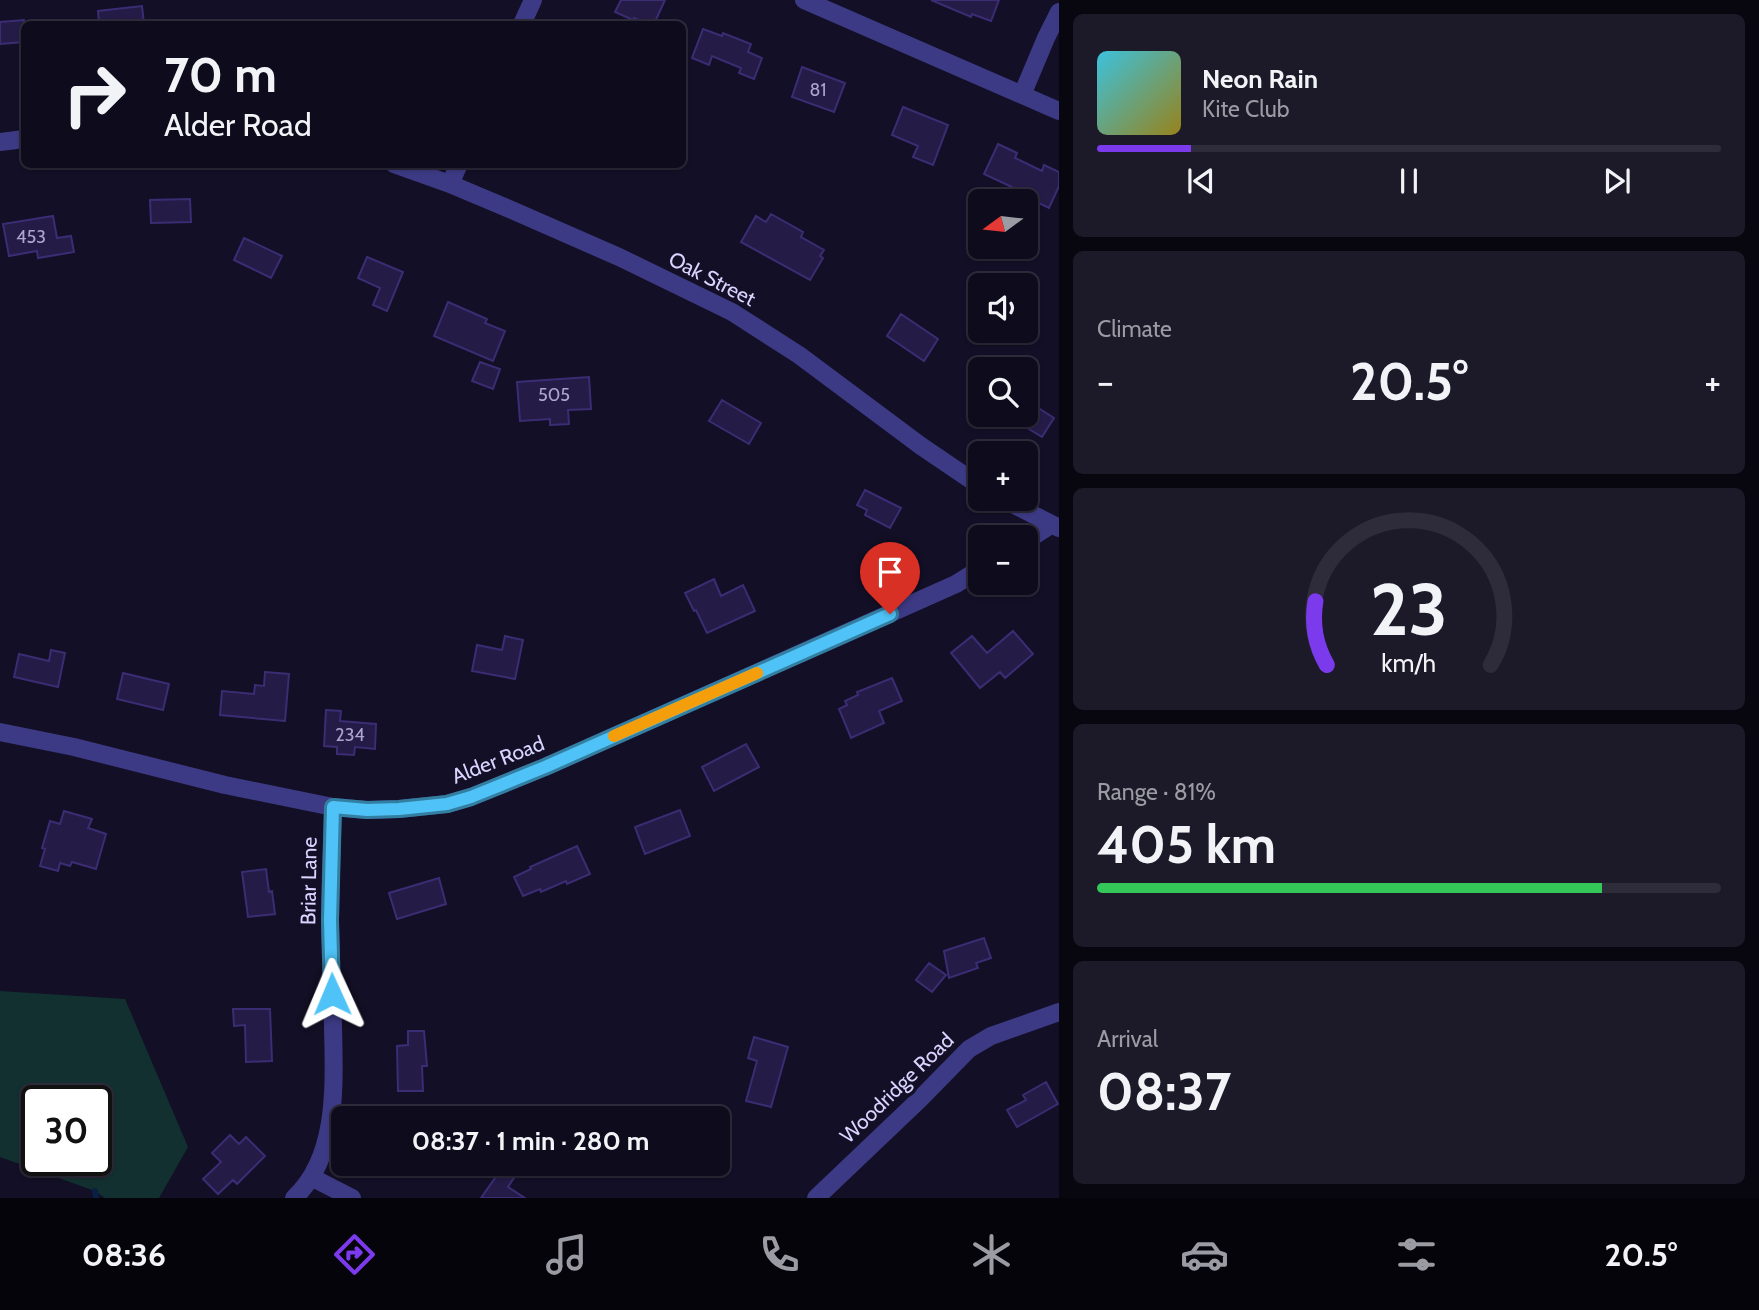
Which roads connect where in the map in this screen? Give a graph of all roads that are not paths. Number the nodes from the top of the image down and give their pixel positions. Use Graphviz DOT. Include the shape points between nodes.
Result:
graph roads {
  1 [pos="533,0"];
  2 [pos="804,0"];
  3 [pos="1059,12"];
  4 [pos="523,21"];
  5 [pos="1022,95"];
  6 [pos="1059,111"];
  7 [pos="21,139"];
  8 [pos="0,142"];
  9 [pos="405,168"];
  10 [pos="457,168"];
  11 [pos="450,184"];
  12 [pos="968,478"];
  13 [pos="1026,511"];
  14 [pos="1055,526"];
  15 [pos="1038,535"];
  16 [pos="968,576"];
  17 [pos="0,732"];
  18 [pos="333,807"];
  19 [pos="1059,1012"];
  20 [pos="310,1177"];
  21 [pos="294,1198"];
  22 [pos="352,1198"];
  23 [pos="816,1198"];
  1 -- 4 [label="street"];
  2 -- 5 [label="street"];
  3 -- 5 [label="street"];
  5 -- 6 [label="street"];
  7 -- 8 [label="street"];
  9 -- 11 [label="street, Oak Street"];
  10 -- 11 [label="street"];
  11 -- 12 [label="street, Oak Street" via="732,312"];
  13 -- 14 [label="street"];
  14 -- 15 [label="street"];
  16 -- 18 [label="street, Alder Road" via="471,797 399,809"];
  17 -- 18 [label="street, Alder Road"];
  18 -- 20 [label="street, Briar Lane" via="334,1093 330,1125"];
  19 -- 23 [label="street, Woodridge Road" via="991,1036 969,1049"];
  20 -- 21 [label="street, Briar Lane"];
  20 -- 22 [label="street"];
}
